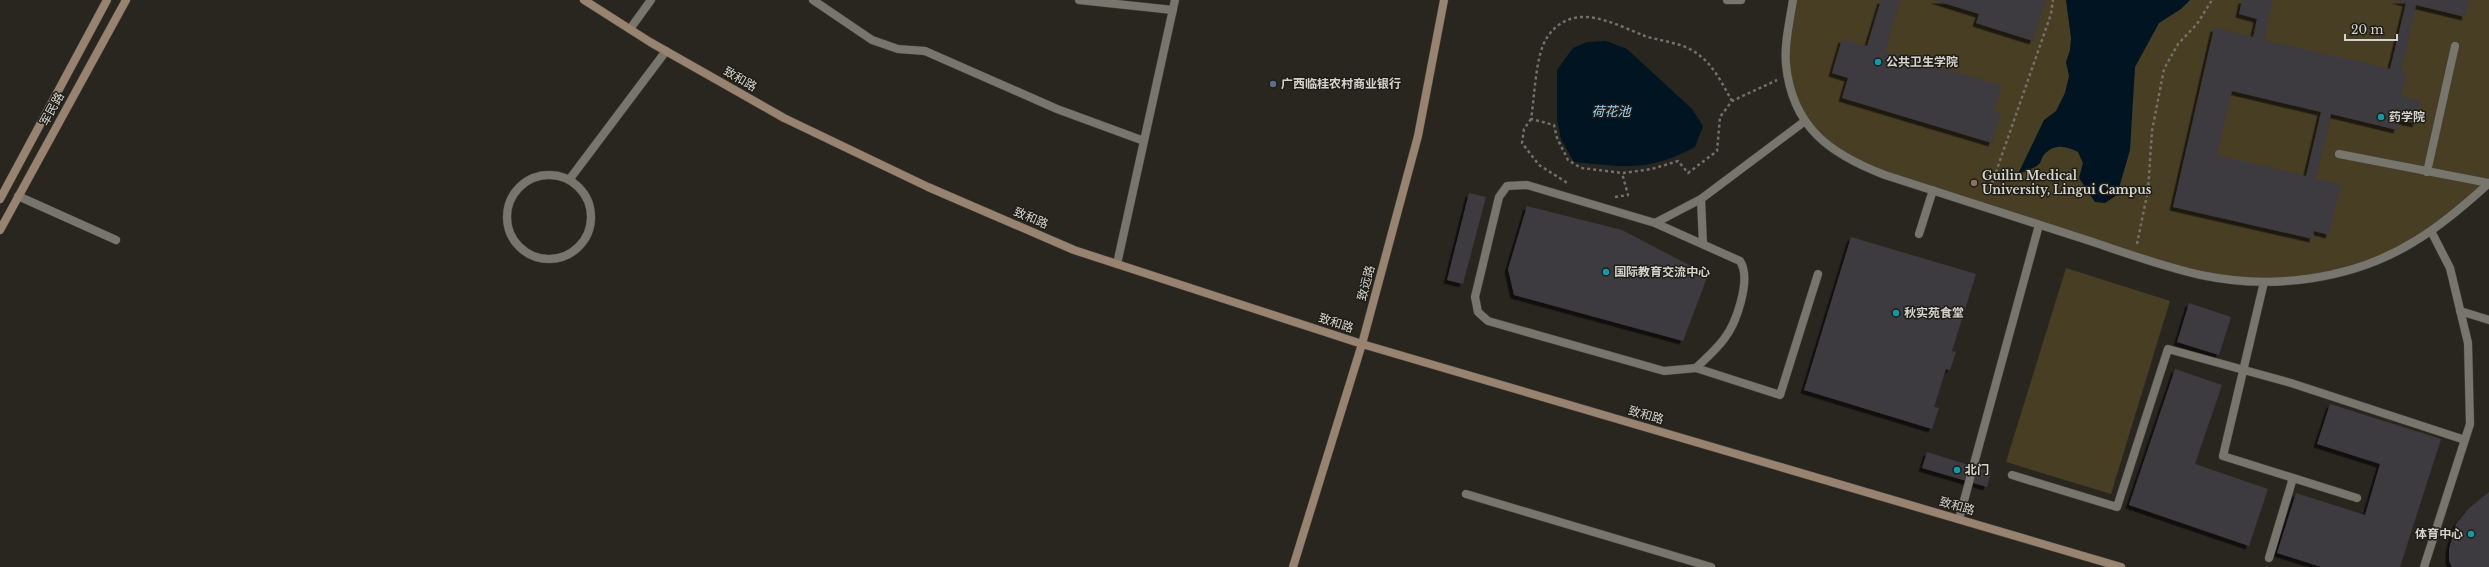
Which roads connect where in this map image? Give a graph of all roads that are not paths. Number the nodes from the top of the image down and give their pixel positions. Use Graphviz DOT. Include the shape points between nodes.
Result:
graph roads {
  1 [pos="107,0"];
  2 [pos="126,0"];
  3 [pos="584,0"];
  4 [pos="651,0"];
  5 [pos="813,0"];
  6 [pos="1079,0"];
  7 [pos="1175,0"];
  8 [pos="1444,0"];
  9 [pos="1727,0"];
  10 [pos="1741,0"];
  11 [pos="1793,0"];
  12 [pos="1173,10"];
  13 [pos="630,29"];
  14 [pos="2455,46"];
  15 [pos="666,51"];
  16 [pos="1805,121"];
  17 [pos="1144,141"];
  18 [pos="2339,154"];
  19 [pos="2427,172"];
  20 [pos="569,180"];
  21 [pos="2489,183"];
  22 [pos="1933,190"];
  23 [pos="18,196"];
  24 [pos="0,199"];
  25 [pos="1701,199"];
  26 [pos="1655,224"];
  27 [pos="2039,225"];
  28 [pos="0,230"];
  29 [pos="2431,231"];
  30 [pos="1919,234"];
  31 [pos="116,240"];
  32 [pos="1703,244"];
  33 [pos="1117,264"];
  34 [pos="1818,274"];
  35 [pos="2264,282"];
  36 [pos="2460,311"];
  37 [pos="2489,320"];
  38 [pos="1362,344"];
  39 [pos="1696,368"];
  40 [pos="2243,369"];
  41 [pos="2465,440"];
  42 [pos="2012,476"];
  43 [pos="2294,478"];
  44 [pos="1466,494"];
  45 [pos="2357,498"];
  46 [pos="1959,519"];
  47 [pos="2268,558"];
  48 [pos="1293,567"];
  49 [pos="1711,567"];
  50 [pos="2120,567"];
  51 [pos="2424,567"];
  1 -- 24 [label="main road, 军民路"];
  2 -- 23 [label="main road, 军民路"];
  3 -- 13 [label="main road, 致和路"];
  4 -- 13 [label="street"];
  5 -- 17 [label="street" via="872,40 898,49 925,51 1057,109"];
  6 -- 12 [label="street"];
  7 -- 12 [label="street"];
  8 -- 38 [label="main road, 致远路" via="1418,136"];
  9 -- 10 [label="street"];
  11 -- 16 [label="street" via="1786,63 1798,109"];
  12 -- 17 [label="street"];
  13 -- 15 [label="main road, 致和路"];
  14 -- 19 [label="street"];
  15 -- 20 [label="street"];
  15 -- 33 [label="main road, 致和路" via="784,118 914,180 1074,250"];
  16 -- 22 [label="street" via="1809,129 1824,144 1842,156 1864,167"];
  16 -- 25 [label="street"];
  17 -- 33 [label="street"];
  18 -- 19 [label="street"];
  19 -- 21 [label="street"];
  20 -- 20 [label="street" via="556,175 541,175 528,180 517,189 510,201 506,216 509,230 515,242 538,258 552,259 565,256 577,249 590,226 591,212 588,199 580,188"];
  21 -- 29 [label="street"];
  22 -- 27 [label="street"];
  22 -- 30 [label="street"];
  23 -- 28 [label="main road, 军民路"];
  23 -- 31 [label="street"];
  25 -- 26 [label="street"];
  25 -- 32 [label="street"];
  26 -- 32 [label="street"];
  26 -- 39 [label="street" via="1527,185 1510,185 1499,197 1475,297 1476,307 1488,321 1664,371"];
  27 -- 35 [label="street" via="2201,275"];
  27 -- 46 [label="street"];
  29 -- 35 [label="street" via="2414,242 2354,268 2310,279"];
  29 -- 36 [label="street" via="2450,268"];
  32 -- 39 [label="street" via="1740,261 1746,277 1739,306 1728,333"];
  33 -- 38 [label="main road, 致和路"];
  34 -- 39 [label="street" via="1780,395"];
  35 -- 40 [label="street"];
  36 -- 37 [label="street"];
  36 -- 41 [label="street" via="2468,351 2470,424"];
  38 -- 46 [label="main road, 致和路"];
  38 -- 48 [label="main road, 致远路"];
  40 -- 41 [label="street"];
  40 -- 42 [label="street" via="2168,349 2117,507"];
  40 -- 43 [label="street" via="2223,456"];
  41 -- 51 [label="street"];
  43 -- 45 [label="street"];
  43 -- 47 [label="street"];
  44 -- 49 [label="street"];
  46 -- 50 [label="main road, 致和路"];
}
